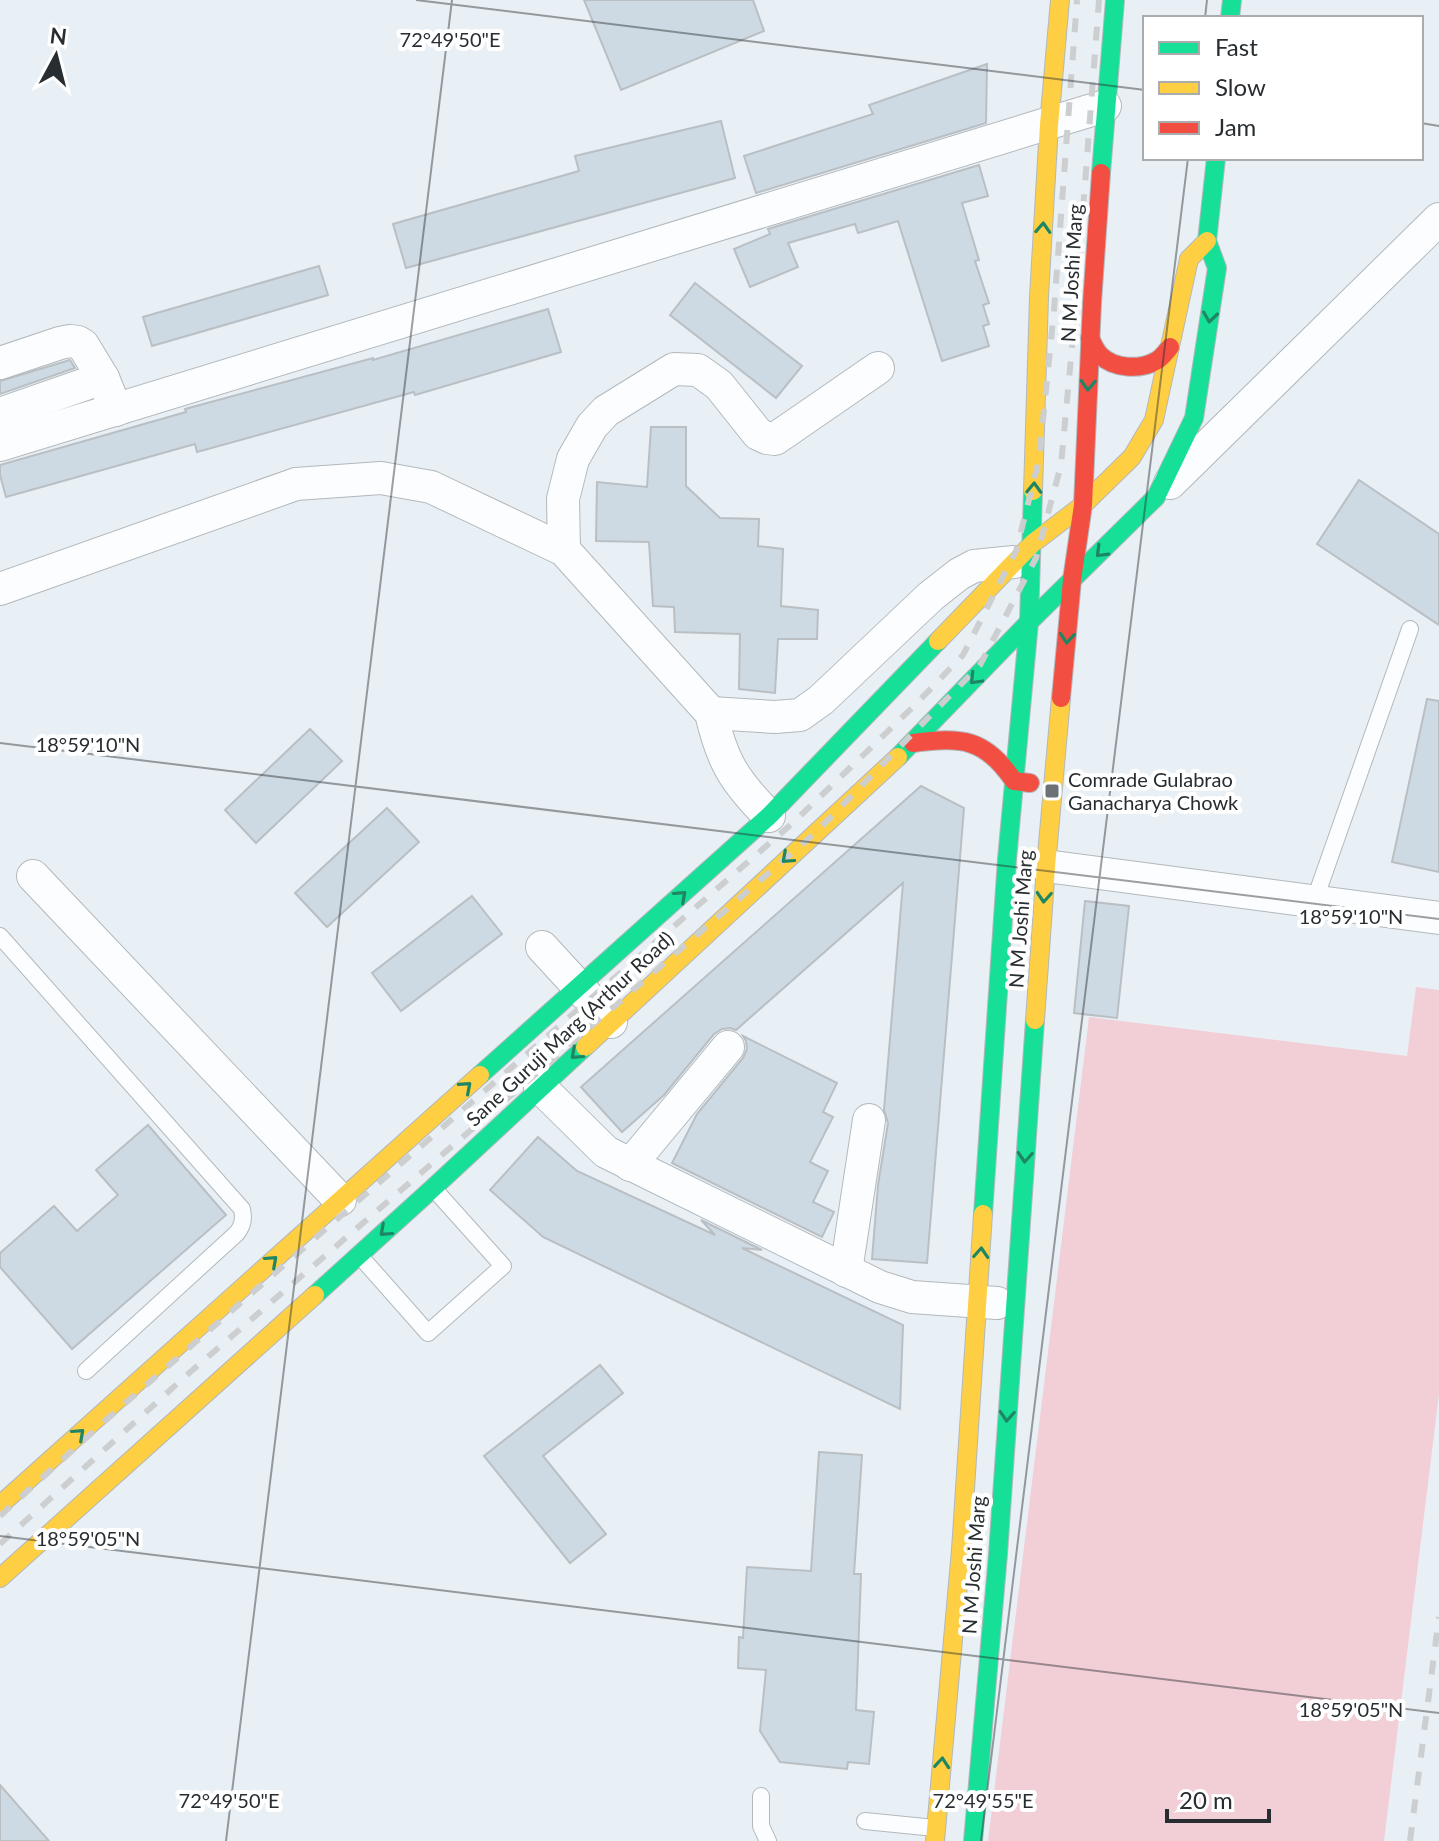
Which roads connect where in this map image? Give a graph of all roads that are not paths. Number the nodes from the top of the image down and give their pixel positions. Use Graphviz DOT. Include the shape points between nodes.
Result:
graph roads {
  1 [pos="1060,0"];
  2 [pos="1115,0"];
  3 [pos="1105,106"];
  4 [pos="1049,125"];
  5 [pos="1216,160"];
  6 [pos="1439,219"];
  7 [pos="1208,233"];
  8 [pos="1090,338"];
  9 [pos="1170,347"];
  10 [pos="0,363"];
  11 [pos="878,368"];
  12 [pos="103,378"];
  13 [pos="116,410"];
  14 [pos="0,414"];
  15 [pos="0,445"];
  16 [pos="1156,497"];
  17 [pos="1083,505"];
  18 [pos="564,550"];
  19 [pos="1023,553"];
  20 [pos="1072,580"];
  21 [pos="0,589"];
  22 [pos="1029,622"];
  23 [pos="1410,629"];
  24 [pos="711,713"];
  25 [pos="913,743"];
  26 [pos="1014,781"];
  27 [pos="1054,786"];
  28 [pos="769,816"];
  29 [pos="1046,866"];
  30 [pos="33,876"];
  31 [pos="1314,902"];
  32 [pos="1439,918"];
  33 [pos="0,936"];
  34 [pos="669,936"];
  35 [pos="542,947"];
  36 [pos="580,987"];
  37 [pos="611,1022"];
  38 [pos="728,1047"];
  39 [pos="540,1087"];
  40 [pos="869,1120"];
  41 [pos="630,1165"];
  42 [pos="433,1188"];
  43 [pos="340,1200"];
  44 [pos="359,1255"];
  45 [pos="846,1271"];
  46 [pos="977,1302"];
  47 [pos="1014,1304"];
  48 [pos="86,1371"];
  49 [pos="0,1505"];
  50 [pos="979,1552"];
  51 [pos="0,1578"];
  52 [pos="761,1796"];
  53 [pos="865,1821"];
  54 [pos="936,1835"];
  55 [pos="768,1841"];
  56 [pos="973,1841"];
  1 -- 4 [label="main road, N M Joshi Marg"];
  2 -- 3 [label="main road, N M Joshi Marg"];
  3 -- 4 [label="street"];
  3 -- 8 [label="main road, N M Joshi Marg"];
  4 -- 13 [label="street"];
  19 -- 4 [label="main road, N M Joshi Marg, one-way"];
  5 -- 7 [label="main road"];
  6 -- 16 [label="street"];
  7 -- 9 [label="main road, Sane Guruji Marg (Arthur Road)" via="1189,259"];
  7 -- 16 [label="main road, Sane Guruji Marg (Arthur Road), one-way" via="1217,268 1194,418"];
  8 -- 9 [label="main road" via="1097,353 1121,367 1159,360"];
  8 -- 17 [label="main road, N M Joshi Marg, one-way"];
  9 -- 17 [label="main road, Sane Guruji Marg (Arthur Road)" via="1154,420 1132,457"];
  10 -- 12 [label="street" via="78,342"];
  11 -- 18 [label="street" via="775,439 758,434 719,385 698,370 674,369 606,411 592,426 573,459 563,499"];
  12 -- 13 [label="street"];
  12 -- 14 [label="street"];
  13 -- 15 [label="street"];
  16 -- 20 [label="main road, Sane Guruji Marg (Arthur Road), one-way"];
  17 -- 19 [label="main road, Sane Guruji Marg (Arthur Road)"];
  17 -- 20 [label="main road, N M Joshi Marg"];
  18 -- 21 [label="street" via="431,487 381,478 296,484"];
  18 -- 24 [label="street"];
  19 -- 22 [label="main road, N M Joshi Marg"];
  19 -- 24 [label="street" via="959,574 800,715"];
  19 -- 28 [label="main road, Sane Guruji Marg (Arthur Road)"];
  20 -- 22 [label="main road, Sane Guruji Marg (Arthur Road)"];
  20 -- 27 [label="main road, N M Joshi Marg, one-way"];
  22 -- 25 [label="main road, Sane Guruji Marg (Arthur Road), one-way"];
  22 -- 26 [label="main road, N M Joshi Marg"];
  23 -- 31 [label="lane"];
  24 -- 28 [label="street" via="731,771"];
  25 -- 26 [label="main road" via="943,739 981,746"];
  25 -- 34 [label="main road, Sane Guruji Marg (Arthur Road), one-way"];
  26 -- 27 [label="main road"];
  46 -- 26 [label="main road, N M Joshi Marg, one-way"];
  27 -- 29 [label="main road, N M Joshi Marg"];
  34 -- 28 [label="main road, Sane Guruji Marg (Arthur Road), one-way"];
  29 -- 31 [label="street"];
  29 -- 47 [label="main road, N M Joshi Marg, one-way"];
  30 -- 43 [label="street"];
  31 -- 32 [label="street"];
  33 -- 48 [label="lane" via="244,1217 237,1233"];
  34 -- 36 [label="main road, Sane Guruji Marg (Arthur Road)"];
  34 -- 37 [label="main road, Sane Guruji Marg (Arthur Road)"];
  35 -- 36 [label="street"];
  36 -- 37 [label="street"];
  43 -- 36 [label="main road, Sane Guruji Marg (Arthur Road), one-way"];
  37 -- 39 [label="main road, Sane Guruji Marg (Arthur Road), one-way"];
  38 -- 41 [label="street"];
  39 -- 41 [label="street" via="606,1152"];
  39 -- 42 [label="main road, Sane Guruji Marg (Arthur Road)"];
  40 -- 45 [label="street"];
  41 -- 45 [label="street"];
  42 -- 44 [label="main road, Sane Guruji Marg (Arthur Road), one-way"];
  42 -- 44 [label="lane" via="503,1266 428,1333"];
  49 -- 43 [label="main road, Sane Guruji Marg (Arthur Road), one-way" via="43,1476 311,1234"];
  44 -- 51 [label="main road, Sane Guruji Marg (Arthur Road)" via="337,1265 71,1504"];
  45 -- 46 [label="street" via="912,1297"];
  46 -- 47 [label="street"];
  46 -- 50 [label="main road, N M Joshi Marg"];
  47 -- 50 [label="main road, N M Joshi Marg, one-way"];
  54 -- 50 [label="main road, N M Joshi Marg, one-way"];
  50 -- 56 [label="main road, N M Joshi Marg"];
  52 -- 55 [label="lane" via="761,1826"];
  53 -- 54 [label="lane"];
}
